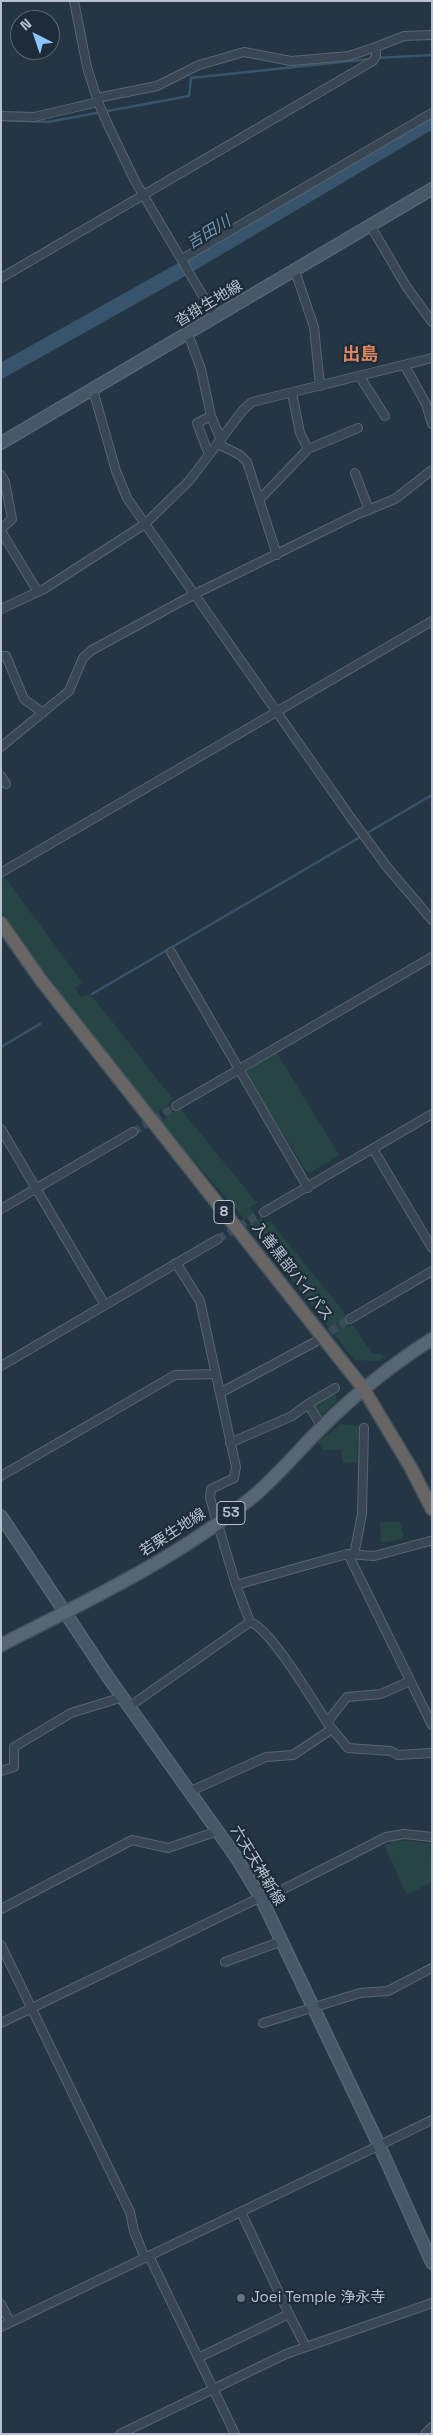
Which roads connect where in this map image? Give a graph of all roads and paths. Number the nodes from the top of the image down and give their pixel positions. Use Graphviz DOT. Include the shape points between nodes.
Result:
graph roads {
  1 [pos="74,1"];
  2 [pos="432,35"];
  3 [pos="376,47"];
  4 [pos="97,100"];
  5 [pos="432,113"];
  6 [pos="1,116"];
  7 [pos="432,189"];
  8 [pos="143,195"];
  9 [pos="370,225"];
  10 [pos="182,259"];
  11 [pos="295,271"];
  12 [pos="1,278"];
  13 [pos="216,318"];
  14 [pos="432,322"];
  15 [pos="188,334"];
  16 [pos="432,358"];
  17 [pos="405,366"];
  18 [pos="360,376"];
  19 [pos="320,386"];
  20 [pos="93,390"];
  21 [pos="292,393"];
  22 [pos="211,416"];
  23 [pos="385,416"];
  24 [pos="432,424"];
  25 [pos="358,428"];
  26 [pos="220,442"];
  27 [pos="1,444"];
  28 [pos="308,449"];
  29 [pos="209,456"];
  30 [pos="432,470"];
  31 [pos="355,473"];
  32 [pos="1,475"];
  33 [pos="260,499"];
  34 [pos="369,510"];
  35 [pos="145,524"];
  36 [pos="1,530"];
  37 [pos="277,555"];
  38 [pos="38,592"];
  39 [pos="193,595"];
  40 [pos="1,609"];
  41 [pos="432,621"];
  42 [pos="1,656"];
  43 [pos="276,711"];
  44 [pos="44,713"];
  45 [pos="1,747"];
  46 [pos="1,776"];
  47 [pos="6,784"];
  48 [pos="2,872"];
  49 [pos="432,920"];
  50 [pos="1,923"];
  51 [pos="171,952"];
  52 [pos="432,957"];
  53 [pos="239,1069"];
  54 [pos="176,1106"];
  55 [pos="432,1114"];
  56 [pos="1,1129"];
  57 [pos="133,1132"];
  58 [pos="373,1149"];
  59 [pos="36,1188"];
  60 [pos="308,1188"];
  61 [pos="1,1208"];
  62 [pos="264,1212"];
  63 [pos="218,1239"];
  64 [pos="432,1248"];
  65 [pos="176,1263"];
  66 [pos="432,1271"];
  67 [pos="105,1305"];
  68 [pos="350,1319"];
  69 [pos="432,1339"];
  70 [pos="314,1342"];
  71 [pos="1,1366"];
  72 [pos="216,1374"];
  73 [pos="335,1388"];
  74 [pos="364,1388"];
  75 [pos="220,1393"];
  76 [pos="308,1404"];
  77 [pos="322,1427"];
  78 [pos="364,1428"];
  79 [pos="230,1443"];
  80 [pos="1,1476"];
  81 [pos="432,1509"];
  82 [pos="1,1516"];
  83 [pos="217,1524"];
  84 [pos="430,1540"];
  85 [pos="351,1554"];
  86 [pos="236,1585"];
  87 [pos="64,1613"];
  88 [pos="250,1622"];
  89 [pos="1,1644"];
  90 [pos="410,1681"];
  91 [pos="126,1702"];
  92 [pos="326,1722"];
  93 [pos="432,1726"];
  94 [pos="332,1729"];
  95 [pos="432,1753"];
  96 [pos="1,1771"];
  97 [pos="191,1791"];
  98 [pos="218,1830"];
  99 [pos="432,1837"];
  100 [pos="262,1899"];
  101 [pos="1,1908"];
  102 [pos="282,1941"];
  103 [pos="1,1945"];
  104 [pos="225,1962"];
  105 [pos="432,1968"];
  106 [pos="314,2008"];
  107 [pos="31,2009"];
  108 [pos="1,2023"];
  109 [pos="263,2023"];
  110 [pos="432,2120"];
  111 [pos="379,2145"];
  112 [pos="241,2212"];
  113 [pos="147,2257"];
  114 [pos="432,2263"];
  115 [pos="1,2304"];
  116 [pos="432,2304"];
  117 [pos="289,2314"];
  118 [pos="10,2322"];
  119 [pos="1,2326"];
  120 [pos="306,2348"];
  121 [pos="198,2358"];
  122 [pos="213,2389"];
  123 [pos="432,2427"];
  124 [pos="120,2434"];
  125 [pos="235,2434"];
  126 [pos="425,2434"];
  1 -- 4 [label="street"];
  2 -- 3 [label="street" via="404,36"];
  3 -- 4 [label="street" via="348,56 291,61 244,52 199,65 157,86"];
  3 -- 8 [label="street" via="373,61"];
  4 -- 6 [label="street" via="34,117"];
  4 -- 8 [label="street"];
  5 -- 10 [label="street"];
  7 -- 9 [label="main road, 沓掛生地線"];
  8 -- 10 [label="street"];
  8 -- 12 [label="street"];
  9 -- 11 [label="main road, 沓掛生地線"];
  9 -- 14 [label="street" via="406,286"];
  10 -- 13 [label="street"];
  11 -- 13 [label="main road, 沓掛生地線"];
  11 -- 19 [label="street" via="314,326"];
  13 -- 15 [label="main road, 沓掛生地線"];
  15 -- 20 [label="main road, 沓掛生地線"];
  15 -- 22 [label="street" via="201,369"];
  16 -- 17 [label="street"];
  17 -- 18 [label="street"];
  17 -- 24 [label="street" via="426,404"];
  18 -- 19 [label="street"];
  18 -- 23 [label="street"];
  19 -- 21 [label="street"];
  20 -- 27 [label="main road, 沓掛生地線"];
  20 -- 35 [label="street" via="116,471 127,498"];
  21 -- 26 [label="street" via="252,402"];
  21 -- 28 [label="street" via="300,433"];
  22 -- 26 [label="street"];
  22 -- 29 [label="street" via="197,423"];
  25 -- 28 [label="street"];
  26 -- 29 [label="street"];
  26 -- 33 [label="street" via="247,462"];
  28 -- 33 [label="street"];
  29 -- 35 [label="street" via="189,481"];
  30 -- 34 [label="street" via="395,499"];
  31 -- 34 [label="street"];
  32 -- 36 [label="street" via="12,519"];
  33 -- 37 [label="street"];
  34 -- 37 [label="street"];
  35 -- 38 [label="street"];
  35 -- 39 [label="street"];
  36 -- 38 [label="street"];
  37 -- 39 [label="street"];
  38 -- 40 [label="street"];
  39 -- 43 [label="street"];
  39 -- 44 [label="street" via="92,650 83,658 69,691"];
  41 -- 43 [label="street"];
  42 -- 44 [label="street" via="6,656 24,699"];
  43 -- 48 [label="street"];
  43 -- 49 [label="street" via="366,839"];
  44 -- 45 [label="street"];
  46 -- 47 [label="street"];
  50 -- 74 [label="highway, 入善黒部バイパス / 8" via="41,980"];
  51 -- 53 [label="street"];
  52 -- 53 [label="street"];
  53 -- 54 [label="street"];
  53 -- 60 [label="street"];
  55 -- 58 [label="street"];
  56 -- 59 [label="street"];
  57 -- 59 [label="street"];
  58 -- 60 [label="street"];
  58 -- 64 [label="street"];
  59 -- 61 [label="street"];
  59 -- 67 [label="street"];
  60 -- 62 [label="street"];
  63 -- 65 [label="street"];
  65 -- 67 [label="street"];
  65 -- 72 [label="street" via="200,1301"];
  66 -- 68 [label="street"];
  67 -- 71 [label="street"];
  69 -- 74 [label="main road, 若栗生地線 / 53" via="401,1358"];
  70 -- 75 [label="street"];
  72 -- 75 [label="street"];
  72 -- 80 [label="street" via="175,1375"];
  73 -- 76 [label="street"];
  74 -- 77 [label="main road, 若栗生地線 / 53"];
  74 -- 81 [label="highway, 入善黒部バイパス / 8"];
  75 -- 79 [label="street"];
  76 -- 77 [label="street"];
  76 -- 79 [label="street" via="292,1416"];
  77 -- 83 [label="main road, 若栗生地線 / 53" via="251,1498"];
  78 -- 85 [label="street" via="362,1514"];
  79 -- 83 [label="street" via="236,1467 234,1478 211,1489 210,1498"];
  82 -- 87 [label="main road, 六天天神新線"];
  83 -- 86 [label="street"];
  83 -- 87 [label="main road, 若栗生地線 / 53" via="136,1576"];
  84 -- 85 [label="street" via="374,1556"];
  85 -- 86 [label="street"];
  85 -- 90 [label="street"];
  86 -- 88 [label="street"];
  87 -- 89 [label="main road, 若栗生地線 / 53"];
  87 -- 91 [label="main road, 六天天神新線"];
  88 -- 91 [label="street"];
  88 -- 92 [label="street" via="258,1625 277,1649"];
  90 -- 92 [label="street" via="381,1694 347,1697"];
  90 -- 93 [label="street"];
  91 -- 96 [label="street" via="71,1714 14,1747 14,1767"];
  91 -- 97 [label="main road, 六天天神新線"];
  92 -- 94 [label="street"];
  94 -- 95 [label="street" via="348,1748 391,1750 398,1755"];
  94 -- 97 [label="street" via="294,1755 266,1757"];
  97 -- 98 [label="main road, 六天天神新線"];
  98 -- 100 [label="main road, 六天天神新線"];
  98 -- 101 [label="street" via="168,1848 132,1840"];
  99 -- 100 [label="street" via="404,1834 386,1837"];
  100 -- 102 [label="main road, 六天天神新線"];
  100 -- 107 [label="street"];
  102 -- 104 [label="street"];
  102 -- 106 [label="main road, 六天天神新線"];
  103 -- 107 [label="street"];
  105 -- 106 [label="street" via="388,1991 360,1993"];
  106 -- 109 [label="street"];
  106 -- 111 [label="main road, 六天天神新線"];
  107 -- 108 [label="street"];
  107 -- 113 [label="street" via="130,2212 134,2231"];
  110 -- 111 [label="street"];
  111 -- 112 [label="street"];
  111 -- 114 [label="main road, 六天天神新線"];
  112 -- 113 [label="street"];
  112 -- 117 [label="street"];
  113 -- 118 [label="street"];
  113 -- 121 [label="street"];
  115 -- 118 [label="street"];
  116 -- 120 [label="street"];
  117 -- 120 [label="street"];
  117 -- 121 [label="street"];
  118 -- 119 [label="street"];
  120 -- 122 [label="street" via="286,2354"];
  121 -- 122 [label="street"];
  122 -- 124 [label="street"];
  122 -- 125 [label="street"];
  123 -- 126 [label="street"];
}
